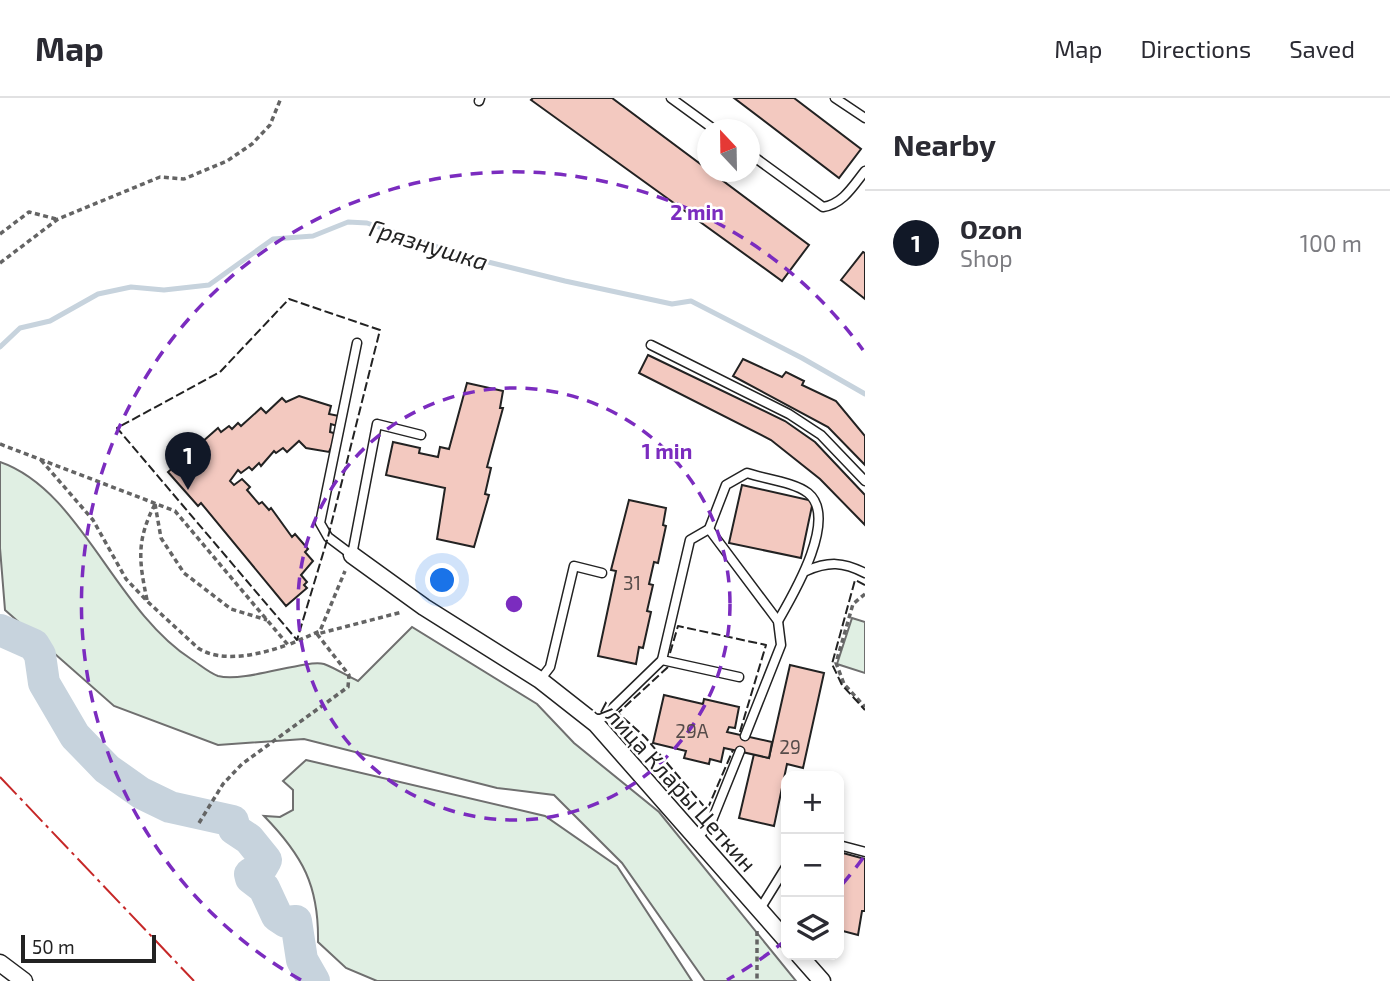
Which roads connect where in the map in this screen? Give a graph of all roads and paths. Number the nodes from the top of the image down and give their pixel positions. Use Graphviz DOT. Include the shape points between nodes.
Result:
graph roads {
  1 [pos="281,98"];
  2 [pos="671,98"];
  3 [pos="835,98"];
  4 [pos="865,118"];
  5 [pos="700,119"];
  6 [pos="760,162"];
  7 [pos="865,171"];
  8 [pos="58,219"];
  9 [pos="0,233"];
  10 [pos="0,263"];
  11 [pos="357,343"];
  12 [pos="651,345"];
  13 [pos="421,435"];
  14 [pos="0,444"];
  15 [pos="39,459"];
  16 [pos="865,481"];
  17 [pos="155,504"];
  18 [pos="709,529"];
  19 [pos="352,555"];
  20 [pos="806,570"];
  21 [pos="602,573"];
  22 [pos="865,573"];
  23 [pos="865,594"];
  24 [pos="148,602"];
  25 [pos="424,607"];
  26 [pos="268,621"];
  27 [pos="778,621"];
  28 [pos="317,634"];
  29 [pos="288,645"];
  30 [pos="662,660"];
  31 [pos="739,677"];
  32 [pos="540,680"];
  33 [pos="865,707"];
  34 [pos="602,718"];
  35 [pos="633,734"];
  36 [pos="746,736"];
  37 [pos="740,751"];
  38 [pos="199,822"];
  39 [pos="698,837"];
  40 [pos="844,846"];
  41 [pos="865,852"];
  42 [pos="781,875"];
  43 [pos="760,909"];
  44 [pos="781,934"];
  45 [pos="803,960"];
  46 [pos="0,963"];
  47 [pos="24,981"];
  48 [pos="758,981"];
  49 [pos="822,981"];
  1 -- 8 [label="path" via="270,125 228,160 184,178 160,177"];
  2 -- 5 [label="lane"];
  3 -- 4 [label="lane"];
  6 -- 7 [label="lane" via="823,207 843,198"];
  8 -- 9 [label="path" via="29,212"];
  8 -- 10 [label="path"];
  11 -- 19 [label="lane" via="320,523 328,537"];
  12 -- 16 [label="lane" via="789,414 821,435"];
  13 -- 19 [label="lane" via="377,425"];
  14 -- 15 [label="path"];
  15 -- 17 [label="path"];
  15 -- 24 [label="path" via="83,507 127,579"];
  17 -- 24 [label="path" via="142,528 140,566"];
  17 -- 26 [label="path" via="180,515"];
  17 -- 26 [label="path" via="161,538 184,573 231,610"];
  18 -- 20 [label="lane" via="726,485 747,473 806,491 817,501 820,516"];
  18 -- 27 [label="lane"];
  18 -- 30 [label="lane" via="690,540"];
  19 -- 25 [label="street, улица Клары Цеткин"];
  19 -- 28 [label="path"];
  20 -- 22 [label="lane" via="826,562 848,564"];
  20 -- 27 [label="lane"];
  21 -- 32 [label="lane" via="574,566 550,667"];
  23 -- 33 [label="path" via="853,604 836,663 844,684"];
  24 -- 29 [label="path" via="198,648 215,657"];
  25 -- 28 [label="path"];
  25 -- 32 [label="street, улица Клары Цеткин"];
  26 -- 29 [label="path"];
  27 -- 36 [label="lane" via="781,645"];
  28 -- 29 [label="path"];
  28 -- 38 [label="path" via="349,675 348,687 258,750 223,784"];
  30 -- 31 [label="lane"];
  30 -- 34 [label="lane"];
  32 -- 34 [label="street, улица Клары Цеткин"];
  34 -- 35 [label="path"];
  34 -- 39 [label="street, улица Клары Цеткин"];
  37 -- 39 [label="lane" via="711,823"];
  39 -- 43 [label="street, улица Клары Цеткин"];
  40 -- 41 [label="lane"];
  42 -- 43 [label="lane"];
  43 -- 44 [label="street, улица Клары Цеткин"];
  43 -- 48 [label="path" via="755,945"];
  45 -- 49 [label="street"];
  46 -- 47 [label="street"];
}
